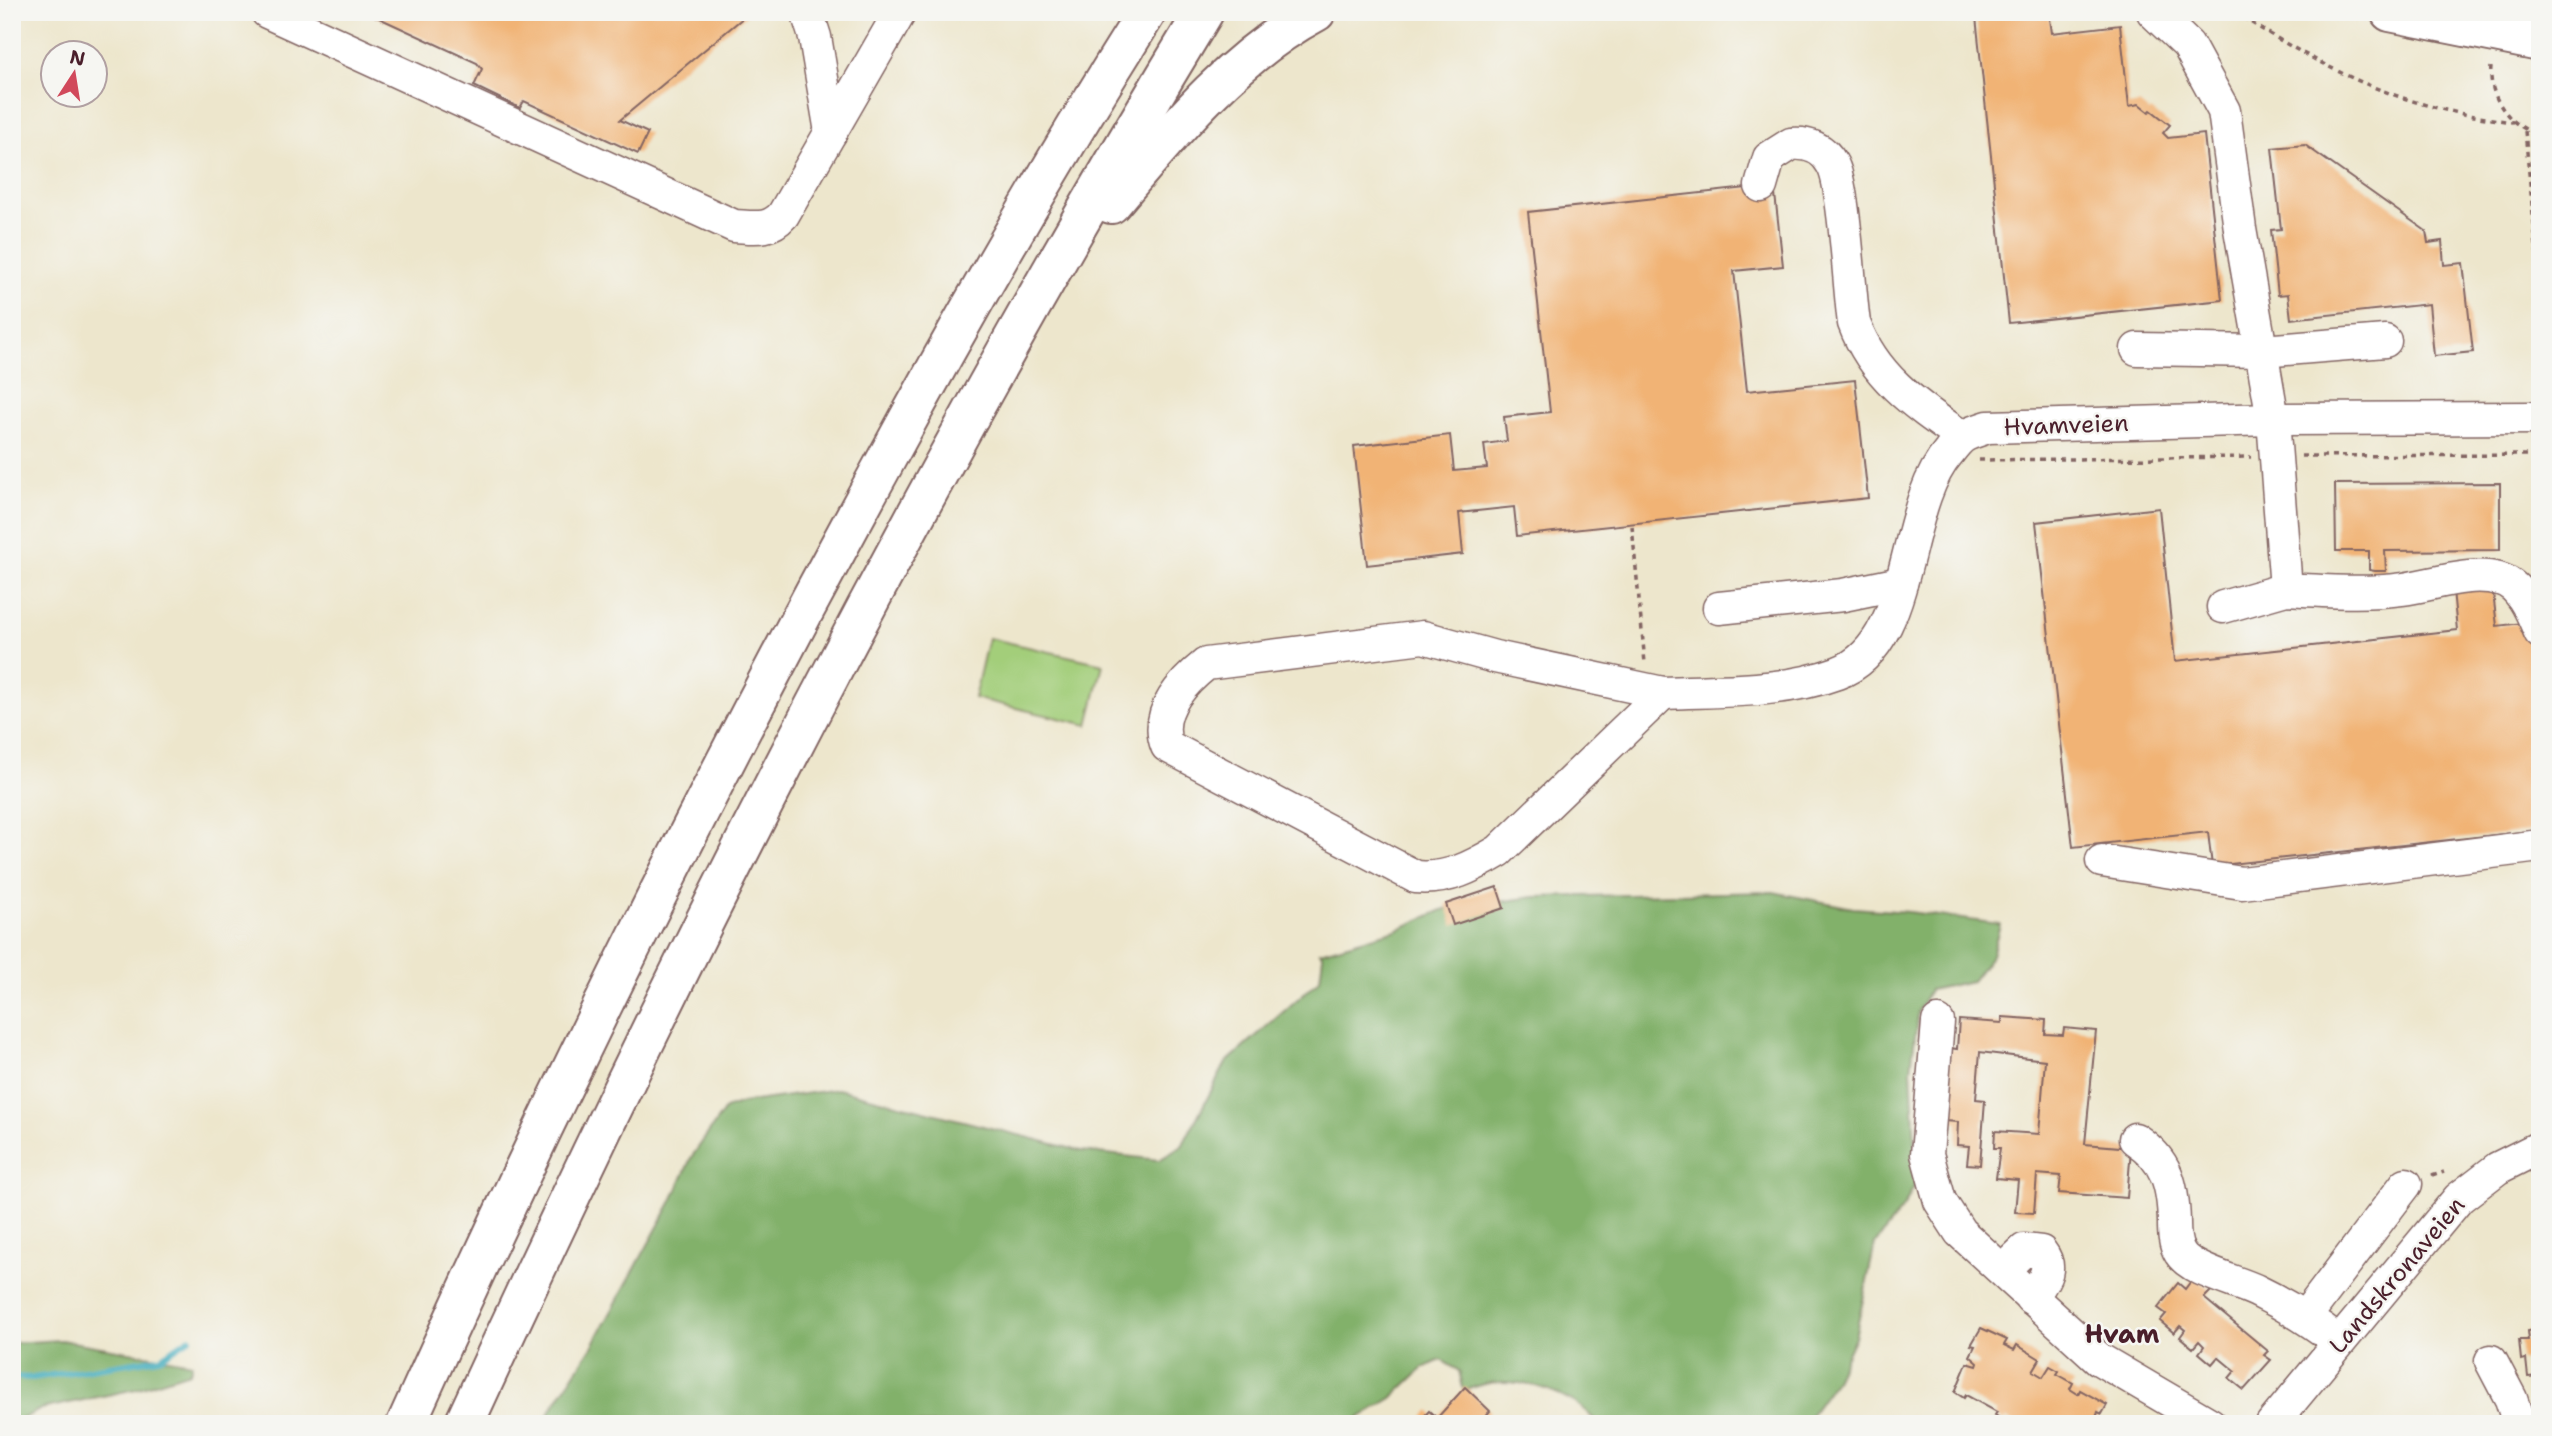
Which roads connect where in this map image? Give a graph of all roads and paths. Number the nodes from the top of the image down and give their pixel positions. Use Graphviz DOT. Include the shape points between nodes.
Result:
graph roads {
  1 [pos="267,12"];
  2 [pos="807,12"];
  3 [pos="900,12"];
  4 [pos="1147,12"];
  5 [pos="1204,12"];
  6 [pos="1316,12"];
  7 [pos="2153,12"];
  8 [pos="2234,12"];
  9 [pos="2390,12"];
  10 [pos="2441,24"];
  11 [pos="2540,42"];
  12 [pos="2491,67"];
  13 [pos="2540,69"];
  14 [pos="2513,122"];
  15 [pos="2525,131"];
  16 [pos="831,132"];
  17 [pos="2540,134"];
  18 [pos="1761,186"];
  19 [pos="1051,275"];
  20 [pos="2540,288"];
  21 [pos="2385,341"];
  22 [pos="2137,349"];
  23 [pos="2262,351"];
  24 [pos="2540,418"];
  25 [pos="2273,419"];
  26 [pos="1968,449"];
  27 [pos="2540,455"];
  28 [pos="2276,457"];
  29 [pos="1632,526"];
  30 [pos="1901,583"];
  31 [pos="2286,589"];
  32 [pos="2223,607"];
  33 [pos="1719,608"];
  34 [pos="2540,632"];
  35 [pos="1655,691"];
  36 [pos="2540,846"];
  37 [pos="2102,861"];
  38 [pos="1938,1022"];
  39 [pos="2135,1139"];
  40 [pos="2540,1147"];
  41 [pos="2406,1184"];
  42 [pos="2305,1317"];
  43 [pos="2339,1342"];
  44 [pos="2491,1361"];
  45 [pos="406,1424"];
  46 [pos="464,1424"];
  47 [pos="2210,1424"];
  48 [pos="2272,1424"];
  49 [pos="2519,1424"];
  1 -- 16 [label="street" via="734,226 774,225"];
  2 -- 16 [label="street" via="816,37"];
  3 -- 16 [label="street"];
  4 -- 45 [label="highway" via="948,346 799,619 606,996"];
  5 -- 19 [label="highway"];
  6 -- 19 [label="highway" via="1261,47 1209,95"];
  7 -- 23 [label="street" via="2188,45 2224,111"];
  8 -- 14 [label="path" via="2356,82 2443,110"];
  9 -- 10 [label="highway"];
  10 -- 11 [label="highway"];
  10 -- 13 [label="highway"];
  12 -- 14 [label="path" via="2498,98"];
  14 -- 15 [label="path"];
  15 -- 17 [label="path"];
  15 -- 20 [label="path"];
  18 -- 26 [label="street" via="1769,159 1791,144 1816,148 1829,160 1839,186 1854,323 1871,360"];
  19 -- 46 [label="highway" via="865,608 747,838 582,1167"];
  21 -- 23 [label="street"];
  22 -- 23 [label="street"];
  23 -- 25 [label="street"];
  24 -- 25 [label="street, Hvamveien"];
  25 -- 26 [label="street, Hvamveien" via="1988,427"];
  25 -- 28 [label="street"];
  26 -- 28 [label="path"];
  26 -- 30 [label="street" via="1940,462 1923,499"];
  27 -- 28 [label="path"];
  28 -- 31 [label="street"];
  29 -- 35 [label="path"];
  30 -- 33 [label="street" via="1843,595"];
  30 -- 35 [label="street" via="1880,635 1865,657 1838,673 1776,686"];
  31 -- 32 [label="street"];
  31 -- 34 [label="street" via="2360,593 2498,578 2514,588"];
  35 -- 35 [label="street" via="1499,851 1466,870 1436,879 1416,877 1167,746 1161,732 1182,683 1206,664 1423,637"];
  36 -- 37 [label="street" via="2242,883"];
  38 -- 47 [label="street" via="1927,1154 1940,1201 1960,1232 2099,1359"];
  39 -- 42 [label="street" via="2157,1156 2169,1176 2175,1242 2186,1260 2257,1290"];
  40 -- 43 [label="street, Landskronaveien" via="2498,1168 2459,1198"];
  41 -- 42 [label="street"];
  42 -- 43 [label="street"];
  43 -- 48 [label="street, Landskronaveien"];
  44 -- 49 [label="street"];
}
